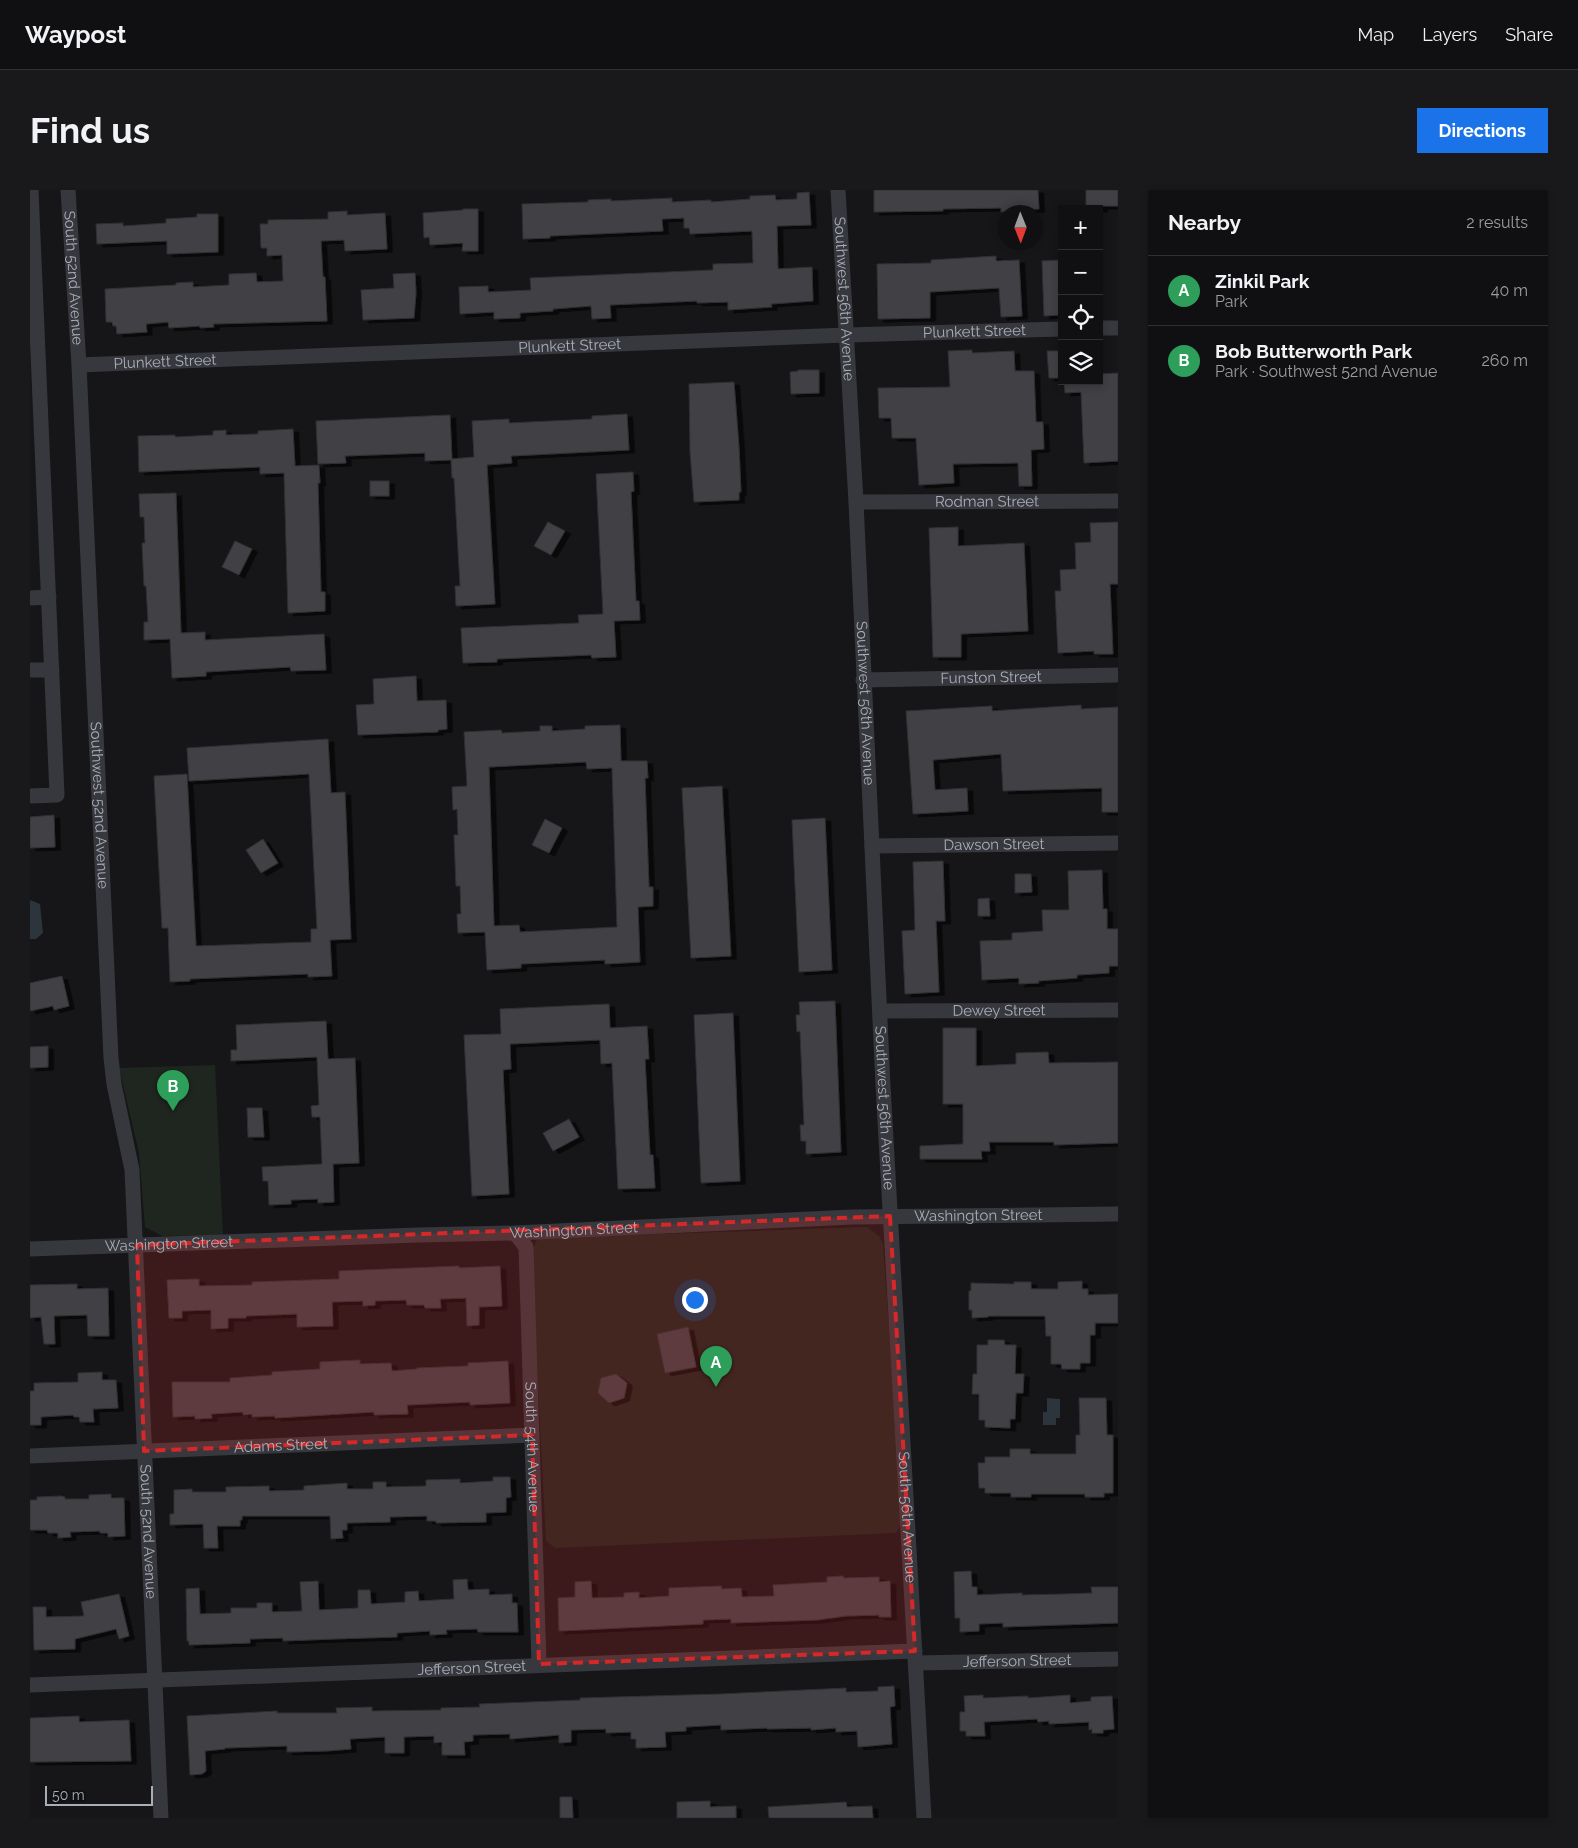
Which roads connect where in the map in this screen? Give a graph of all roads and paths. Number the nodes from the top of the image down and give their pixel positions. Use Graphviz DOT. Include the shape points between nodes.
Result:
graph roads {
  1 [pos="31,190"];
  2 [pos="68,190"];
  3 [pos="838,190"];
  4 [pos="32,256"];
  5 [pos="1103,328"];
  6 [pos="1118,328"];
  7 [pos="1058,329"];
  8 [pos="847,335"];
  9 [pos="34,352"];
  10 [pos="78,364"];
  11 [pos="36,422"];
  12 [pos="38,501"];
  13 [pos="1118,501"];
  14 [pos="856,502"];
  15 [pos="49,597"];
  16 [pos="30,598"];
  17 [pos="30,670"];
  18 [pos="52,670"];
  19 [pos="1118,675"];
  20 [pos="863,680"];
  21 [pos="30,796"];
  22 [pos="1118,843"];
  23 [pos="872,846"];
  24 [pos="1118,1010"];
  25 [pos="880,1011"];
  26 [pos="1118,1214"];
  27 [pos="890,1216"];
  28 [pos="515,1233"];
  29 [pos="137,1245"];
  30 [pos="30,1250"];
  31 [pos="532,1435"];
  32 [pos="144,1451"];
  33 [pos="30,1456"];
  34 [pos="916,1657"];
  35 [pos="1118,1659"];
  36 [pos="539,1664"];
  37 [pos="154,1680"];
  38 [pos="30,1685"];
  39 [pos="161,1818"];
  40 [pos="924,1818"];
  1 -- 4 [label="street"];
  2 -- 10 [label="street, South 52nd Avenue"];
  3 -- 8 [label="street, Southwest 56th Avenue"];
  4 -- 9 [label="street"];
  5 -- 6 [label="street"];
  7 -- 8 [label="street, Plunkett Street"];
  8 -- 10 [label="street, Plunkett Street"];
  8 -- 14 [label="street, Southwest 56th Avenue"];
  9 -- 11 [label="street"];
  10 -- 29 [label="street, Southwest 52nd Avenue" via="111,1058 132,1170"];
  11 -- 12 [label="street"];
  12 -- 15 [label="street"];
  13 -- 14 [label="street, Rodman Street"];
  14 -- 20 [label="street, Southwest 56th Avenue"];
  15 -- 16 [label="street"];
  15 -- 18 [label="street"];
  17 -- 18 [label="street"];
  18 -- 21 [label="street" via="57,795"];
  19 -- 20 [label="street, Funston Street"];
  20 -- 23 [label="street, Southwest 56th Avenue"];
  22 -- 23 [label="street, Dawson Street"];
  23 -- 25 [label="street, Southwest 56th Avenue"];
  24 -- 25 [label="street, Dewey Street"];
  25 -- 27 [label="street, Southwest 56th Avenue"];
  26 -- 27 [label="street, Washington Street"];
  27 -- 28 [label="street, Washington Street"];
  27 -- 34 [label="street, South 56th Avenue"];
  28 -- 29 [label="street, Washington Street"];
  28 -- 31 [label="street, South 54th Avenue" via="526,1247"];
  29 -- 30 [label="street, Washington Street"];
  29 -- 32 [label="street, South 52nd Avenue"];
  31 -- 32 [label="street, Adams Street"];
  31 -- 36 [label="street, South 54th Avenue"];
  32 -- 33 [label="street, Adams Street"];
  32 -- 37 [label="street, South 52nd Avenue"];
  34 -- 35 [label="street, Jefferson Street"];
  34 -- 36 [label="street, Jefferson Street"];
  34 -- 40 [label="street, South 56th Avenue"];
  36 -- 37 [label="street, Jefferson Street"];
  37 -- 38 [label="street, Jefferson Street"];
  37 -- 39 [label="street, South 52nd Avenue"];
}
